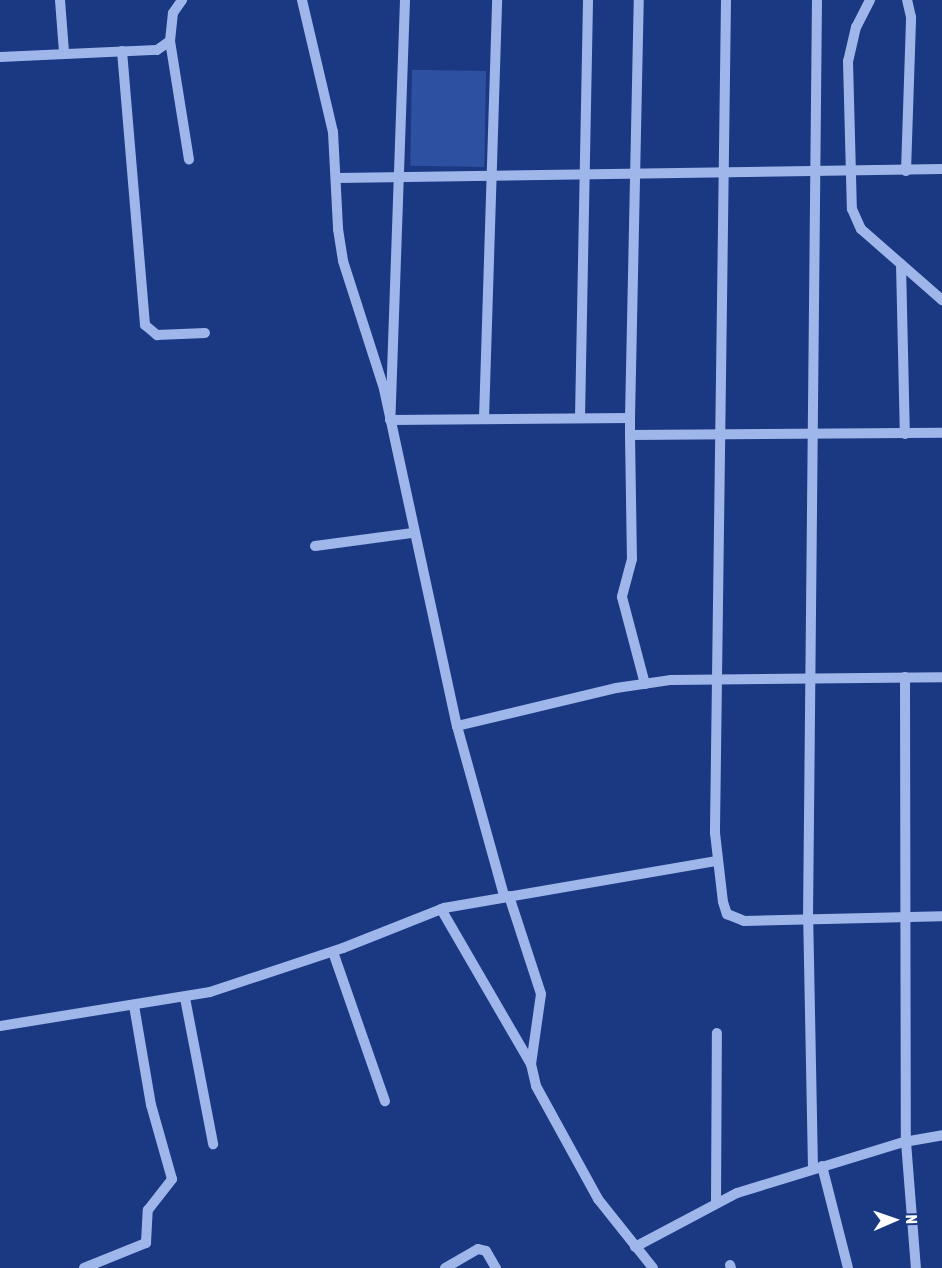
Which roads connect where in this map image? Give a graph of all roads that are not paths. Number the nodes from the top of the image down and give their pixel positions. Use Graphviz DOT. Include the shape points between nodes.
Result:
graph roads {
  1 [pos="60,0"];
  2 [pos="171,0"];
  3 [pos="182,0"];
  4 [pos="302,0"];
  5 [pos="309,0"];
  6 [pos="405,0"];
  7 [pos="497,0"];
  8 [pos="588,0"];
  9 [pos="639,0"];
  10 [pos="726,0"];
  11 [pos="818,0"];
  12 [pos="870,0"];
  13 [pos="907,0"];
  14 [pos="172,13"];
  15 [pos="307,26"];
  16 [pos="170,41"];
  17 [pos="122,51"];
  18 [pos="64,52"];
  19 [pos="0,57"];
  20 [pos="189,159"];
  21 [pos="942,169"];
  22 [pos="815,170"];
  23 [pos="850,170"];
  24 [pos="726,171"];
  25 [pos="906,171"];
  26 [pos="637,173"];
  27 [pos="494,174"];
  28 [pos="587,174"];
  29 [pos="401,176"];
  30 [pos="338,178"];
  31 [pos="901,264"];
  32 [pos="942,300"];
  33 [pos="205,333"];
  34 [pos="580,418"];
  35 [pos="630,418"];
  36 [pos="484,419"];
  37 [pos="390,420"];
  38 [pos="815,433"];
  39 [pos="942,433"];
  40 [pos="721,434"];
  41 [pos="905,434"];
  42 [pos="630,435"];
  43 [pos="413,532"];
  44 [pos="315,546"];
  45 [pos="905,677"];
  46 [pos="942,677"];
  47 [pos="717,678"];
  48 [pos="813,678"];
  49 [pos="645,684"];
  50 [pos="457,726"];
  51 [pos="717,861"];
  52 [pos="506,896"];
  53 [pos="441,909"];
  54 [pos="903,916"];
  55 [pos="942,916"];
  56 [pos="808,919"];
  57 [pos="333,952"];
  58 [pos="185,998"];
  59 [pos="134,1006"];
  60 [pos="0,1026"];
  61 [pos="717,1033"];
  62 [pos="531,1064"];
  63 [pos="386,1101"];
  64 [pos="942,1135"];
  65 [pos="906,1142"];
  66 [pos="213,1144"];
  67 [pos="817,1168"];
  68 [pos="716,1203"];
  69 [pos="635,1247"];
  70 [pos="84,1268"];
  71 [pos="445,1268"];
  72 [pos="496,1268"];
  73 [pos="653,1268"];
  74 [pos="848,1268"];
  75 [pos="916,1268"];
  1 -- 18 [label="street"];
  2 -- 14 [label="street"];
  3 -- 14 [label="street"];
  4 -- 15 [label="street"];
  5 -- 15 [label="street"];
  6 -- 29 [label="street"];
  7 -- 27 [label="street"];
  8 -- 28 [label="street"];
  9 -- 26 [label="street"];
  10 -- 24 [label="street"];
  11 -- 22 [label="street"];
  12 -- 23 [label="street" via="850,44"];
  13 -- 25 [label="street" via="911,17"];
  14 -- 16 [label="street"];
  15 -- 30 [label="street" via="333,132"];
  16 -- 17 [label="street" via="157,50"];
  16 -- 20 [label="street"];
  17 -- 18 [label="street"];
  17 -- 33 [label="street" via="145,325 157,335"];
  18 -- 19 [label="street"];
  21 -- 25 [label="street"];
  22 -- 23 [label="street"];
  22 -- 24 [label="street"];
  22 -- 38 [label="street"];
  23 -- 25 [label="street"];
  23 -- 31 [label="street" via="855,219"];
  24 -- 26 [label="street"];
  24 -- 40 [label="street"];
  26 -- 28 [label="street"];
  26 -- 35 [label="street"];
  27 -- 28 [label="street"];
  27 -- 29 [label="street"];
  27 -- 36 [label="street"];
  28 -- 34 [label="street"];
  29 -- 30 [label="street"];
  29 -- 37 [label="street"];
  30 -- 37 [label="street" via="338,229 343,261"];
  31 -- 32 [label="street"];
  31 -- 41 [label="street"];
  34 -- 35 [label="street"];
  34 -- 36 [label="street"];
  35 -- 42 [label="street"];
  36 -- 37 [label="street"];
  37 -- 43 [label="street"];
  38 -- 40 [label="street"];
  38 -- 41 [label="street"];
  38 -- 48 [label="street"];
  39 -- 41 [label="street"];
  40 -- 42 [label="street"];
  40 -- 47 [label="street"];
  42 -- 49 [label="street" via="632,559 622,597"];
  43 -- 44 [label="street"];
  43 -- 50 [label="street"];
  45 -- 46 [label="street"];
  45 -- 48 [label="street"];
  45 -- 54 [label="street"];
  47 -- 48 [label="street"];
  47 -- 49 [label="street"];
  47 -- 51 [label="street"];
  48 -- 56 [label="street"];
  49 -- 50 [label="street"];
  50 -- 52 [label="street"];
  51 -- 52 [label="street"];
  51 -- 56 [label="street" via="723,902 731,918"];
  52 -- 53 [label="street"];
  52 -- 62 [label="street" via="541,994"];
  53 -- 57 [label="street"];
  53 -- 62 [label="street"];
  54 -- 55 [label="street"];
  54 -- 56 [label="street"];
  54 -- 65 [label="street"];
  56 -- 67 [label="street"];
  57 -- 58 [label="street" via="251,981"];
  57 -- 63 [label="street"];
  58 -- 59 [label="street"];
  58 -- 66 [label="street"];
  59 -- 60 [label="street"];
  59 -- 70 [label="street" via="151,1105 172,1179 148,1210 146,1243"];
  61 -- 68 [label="street"];
  62 -- 69 [label="street" via="536,1086 598,1199"];
  64 -- 65 [label="street"];
  65 -- 67 [label="street"];
  65 -- 75 [label="street"];
  67 -- 68 [label="street"];
  67 -- 74 [label="street"];
  68 -- 69 [label="street"];
  69 -- 73 [label="street"];
  71 -- 72 [label="street" via="478,1250 486,1251"];
}
